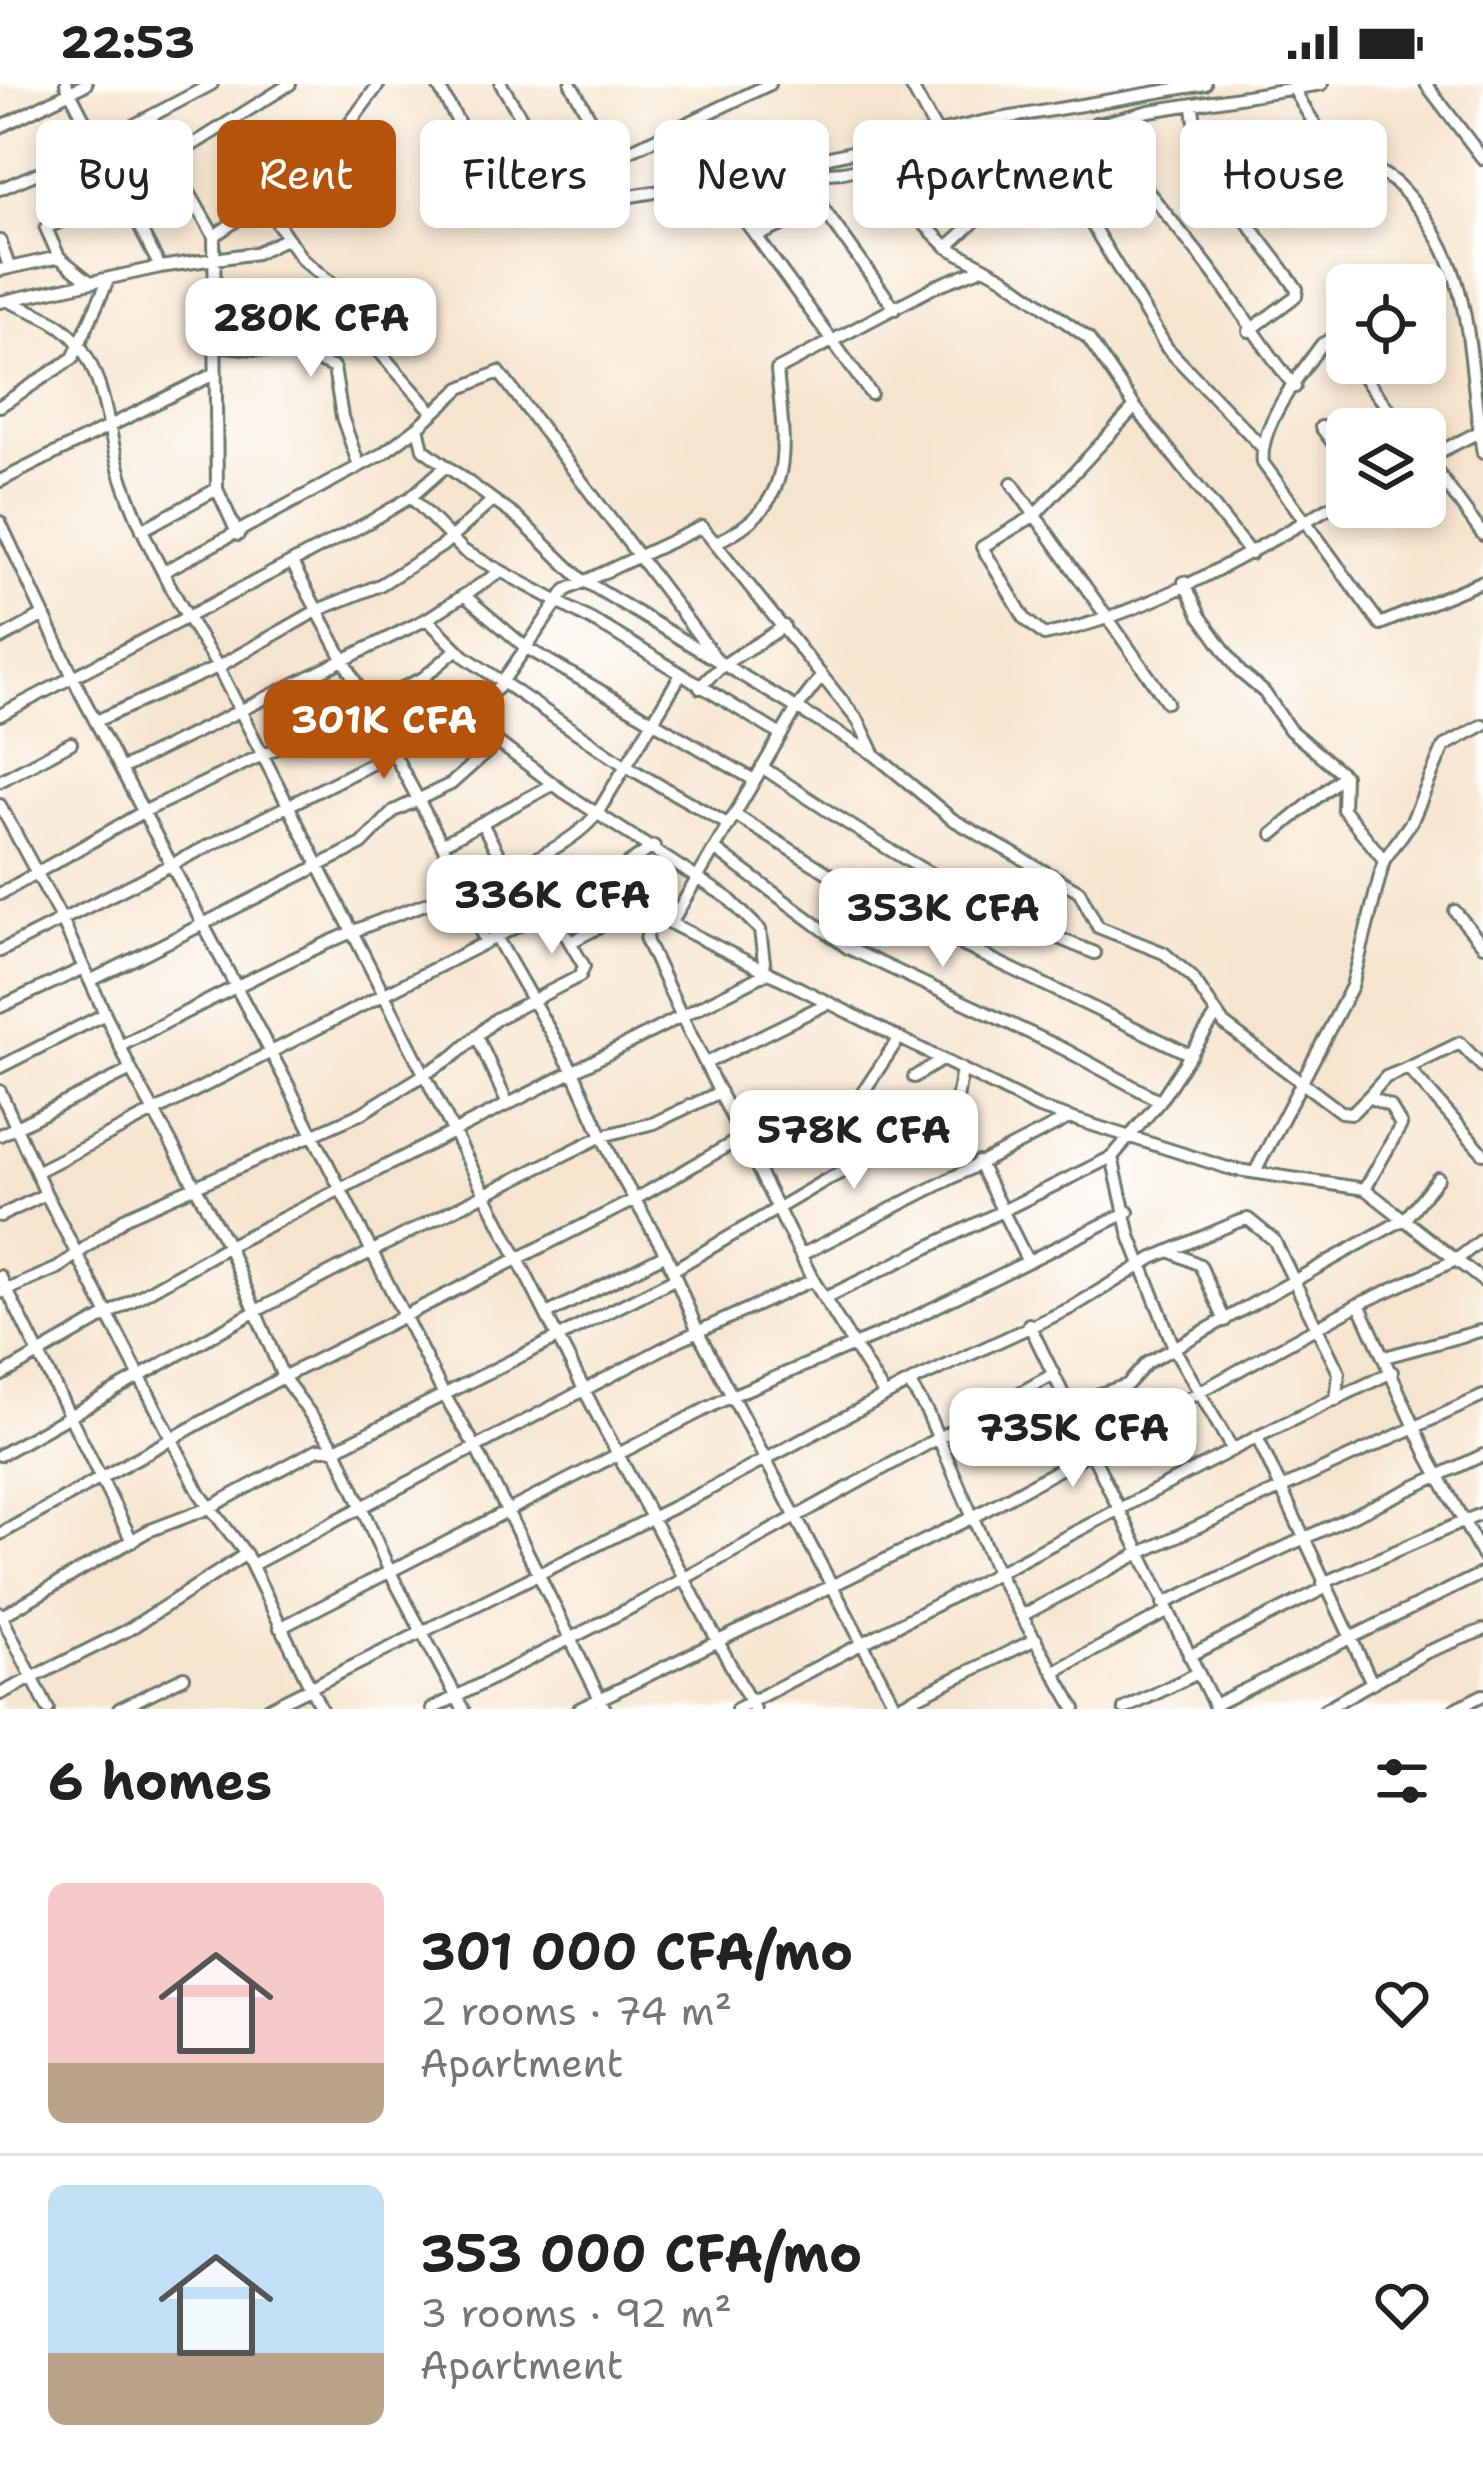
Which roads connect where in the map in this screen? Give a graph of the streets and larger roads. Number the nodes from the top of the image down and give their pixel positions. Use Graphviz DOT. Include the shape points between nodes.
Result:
graph roads {
  1 [pos="86,84"];
  2 [pos="212,84"];
  3 [pos="290,84"];
  4 [pos="379,84"];
  5 [pos="437,84"];
  6 [pos="501,84"];
  7 [pos="571,84"];
  8 [pos="770,84"];
  9 [pos="910,84"];
  10 [pos="1205,84"];
  11 [pos="1322,84"];
  12 [pos="1426,84"];
  13 [pos="68,88"];
  14 [pos="1294,89"];
  15 [pos="1193,104"];
  16 [pos="86,120"];
  17 [pos="144,120"];
  18 [pos="355,120"];
  19 [pos="457,120"];
  20 [pos="523,120"];
  21 [pos="591,120"];
  22 [pos="930,120"];
  23 [pos="1008,120"];
  24 [pos="1111,120"];
  25 [pos="0,127"];
  26 [pos="630,147"];
  27 [pos="1483,159"];
  28 [pos="36,173"];
  29 [pos="0,189"];
  30 [pos="1156,207"];
  31 [pos="829,217"];
  32 [pos="46,228"];
  33 [pos="140,228"];
  34 [pos="227,228"];
  35 [pos="279,228"];
  36 [pos="754,228"];
  37 [pos="776,228"];
  38 [pos="928,228"];
  39 [pos="967,228"];
  40 [pos="1092,228"];
  41 [pos="760,235"];
  42 [pos="214,236"];
  43 [pos="285,239"];
  44 [pos="0,241"];
  45 [pos="947,247"];
  46 [pos="58,257"];
  47 [pos="217,258"];
  48 [pos="160,267"];
  49 [pos="985,267"];
  50 [pos="5,268"];
  51 [pos="109,278"];
  52 [pos="90,282"];
  53 [pos="6,303"];
  54 [pos="895,309"];
  55 [pos="1249,331"];
  56 [pos="831,340"];
  57 [pos="1326,342"];
  58 [pos="214,345"];
  59 [pos="81,346"];
  60 [pos="214,374"];
  61 [pos="1369,384"];
  62 [pos="1295,387"];
  63 [pos="871,394"];
  64 [pos="0,406"];
  65 [pos="1135,407"];
  66 [pos="1388,408"];
  67 [pos="431,410"];
  68 [pos="112,426"];
  69 [pos="418,427"];
  70 [pos="1321,427"];
  71 [pos="1481,431"];
  72 [pos="1326,434"];
  73 [pos="1262,447"];
  74 [pos="1446,448"];
  75 [pos="1483,453"];
  76 [pos="359,466"];
  77 [pos="445,466"];
  78 [pos="0,482"];
  79 [pos="1012,483"];
  80 [pos="1446,484"];
  81 [pos="218,489"];
  82 [pos="412,497"];
  83 [pos="493,500"];
  84 [pos="1326,509"];
  85 [pos="1034,516"];
  86 [pos="0,522"];
  87 [pos="1302,523"];
  88 [pos="142,530"];
  89 [pos="238,535"];
  90 [pos="1483,535"];
  91 [pos="451,538"];
  92 [pos="717,542"];
  93 [pos="1251,554"];
  94 [pos="642,556"];
  95 [pos="292,563"];
  96 [pos="163,572"];
  97 [pos="500,572"];
  98 [pos="581,579"];
  99 [pos="1483,581"];
  100 [pos="1184,582"];
  101 [pos="465,596"];
  102 [pos="553,604"];
  103 [pos="318,610"];
  104 [pos="44,615"];
  105 [pos="189,616"];
  106 [pos="1108,616"];
  107 [pos="427,619"];
  108 [pos="784,626"];
  109 [pos="0,640"];
  110 [pos="525,646"];
  111 [pos="455,651"];
  112 [pos="344,659"];
  113 [pos="719,664"];
  114 [pos="218,668"];
  115 [pos="72,673"];
  116 [pos="680,676"];
  117 [pos="822,676"];
  118 [pos="503,680"];
  119 [pos="700,688"];
  120 [pos="1167,702"];
  121 [pos="368,704"];
  122 [pos="797,708"];
  123 [pos="237,711"];
  124 [pos="0,715"];
  125 [pos="464,717"];
  126 [pos="96,721"];
  127 [pos="652,722"];
  128 [pos="1483,724"];
  129 [pos="781,735"];
  130 [pos="497,742"];
  131 [pos="71,743"];
  132 [pos="394,751"];
  133 [pos="875,755"];
  134 [pos="261,760"];
  135 [pos="626,766"];
  136 [pos="762,767"];
  137 [pos="121,769"];
  138 [pos="1344,775"];
  139 [pos="754,780"];
  140 [pos="0,781"];
  141 [pos="554,784"];
  142 [pos="418,799"];
  143 [pos="285,804"];
  144 [pos="0,805"];
  145 [pos="143,812"];
  146 [pos="598,812"];
  147 [pos="732,820"];
  148 [pos="483,825"];
  149 [pos="1273,835"];
  150 [pos="442,844"];
  151 [pos="654,846"];
  152 [pos="716,850"];
  153 [pos="1384,860"];
  154 [pos="170,863"];
  155 [pos="320,868"];
  156 [pos="506,869"];
  157 [pos="38,872"];
  158 [pos="701,877"];
  159 [pos="596,886"];
  160 [pos="463,890"];
  161 [pos="0,894"];
  162 [pos="637,907"];
  163 [pos="551,910"];
  164 [pos="1455,911"];
  165 [pos="652,915"];
  166 [pos="62,918"];
  167 [pos="671,923"];
  168 [pos="204,926"];
  169 [pos="353,931"];
  170 [pos="490,938"];
  171 [pos="571,942"];
  172 [pos="1483,945"];
  173 [pos="0,951"];
  174 [pos="1095,953"];
  175 [pos="84,968"];
  176 [pos="767,971"];
  177 [pos="90,981"];
  178 [pos="236,987"];
  179 [pos="386,994"];
  180 [pos="535,999"];
  181 [pos="826,1004"];
  182 [pos="0,1006"];
  183 [pos="105,1014"];
  184 [pos="1217,1014"];
  185 [pos="682,1017"];
  186 [pos="477,1036"];
  187 [pos="897,1041"];
  188 [pos="122,1045"];
  189 [pos="269,1052"];
  190 [pos="1191,1055"];
  191 [pos="942,1060"];
  192 [pos="706,1063"];
  193 [pos="0,1067"];
  194 [pos="1483,1067"];
  195 [pos="1408,1068"];
  196 [pos="962,1069"];
  197 [pos="131,1070"];
  198 [pos="426,1072"];
  199 [pos="574,1073"];
  200 [pos="914,1077"];
  201 [pos="1305,1082"];
  202 [pos="0,1091"];
  203 [pos="720,1092"];
  204 [pos="1368,1097"];
  205 [pos="1160,1101"];
  206 [pos="508,1105"];
  207 [pos="154,1109"];
  208 [pos="786,1112"];
  209 [pos="1069,1118"];
  210 [pos="17,1128"];
  211 [pos="455,1131"];
  212 [pos="0,1135"];
  213 [pos="312,1135"];
  214 [pos="602,1136"];
  215 [pos="742,1136"];
  216 [pos="1129,1140"];
  217 [pos="1483,1153"];
  218 [pos="1112,1156"];
  219 [pos="978,1162"];
  220 [pos="756,1164"];
  221 [pos="36,1172"];
  222 [pos="1256,1172"];
  223 [pos="1438,1178"];
  224 [pos="197,1187"];
  225 [pos="1365,1189"];
  226 [pos="339,1190"];
  227 [pos="486,1193"];
  228 [pos="46,1194"];
  229 [pos="634,1200"];
  230 [pos="778,1208"];
  231 [pos="1005,1209"];
  232 [pos="1128,1212"];
  233 [pos="0,1216"];
  234 [pos="1406,1218"];
  235 [pos="1483,1239"];
  236 [pos="228,1246"];
  237 [pos="1168,1251"];
  238 [pos="77,1254"];
  239 [pos="666,1254"];
  240 [pos="372,1255"];
  241 [pos="801,1255"];
  242 [pos="518,1257"];
  243 [pos="1456,1259"];
  244 [pos="1027,1260"];
  245 [pos="1141,1266"];
  246 [pos="674,1274"];
  247 [pos="0,1276"];
  248 [pos="1290,1279"];
  249 [pos="814,1280"];
  250 [pos="1483,1281"];
  251 [pos="4,1292"];
  252 [pos="825,1298"];
  253 [pos="1359,1304"];
  254 [pos="256,1311"];
  255 [pos="547,1314"];
  256 [pos="110,1317"];
  257 [pos="404,1317"];
  258 [pos="1225,1321"];
  259 [pos="1029,1324"];
  260 [pos="1317,1329"];
  261 [pos="1480,1330"];
  262 [pos="698,1332"];
  263 [pos="556,1334"];
  264 [pos="854,1345"];
  265 [pos="1175,1350"];
  266 [pos="41,1355"];
  267 [pos="1385,1358"];
  268 [pos="1392,1372"];
  269 [pos="1054,1374"];
  270 [pos="0,1376"];
  271 [pos="284,1377"];
  272 [pos="141,1378"];
  273 [pos="909,1383"];
  274 [pos="584,1390"];
  275 [pos="1201,1392"];
  276 [pos="442,1393"];
  277 [pos="731,1396"];
  278 [pos="885,1396"];
  279 [pos="1483,1396"];
  280 [pos="1336,1400"];
  281 [pos="1068,1405"];
  282 [pos="71,1416"];
  283 [pos="1414,1424"];
  284 [pos="1257,1437"];
  285 [pos="174,1440"];
  286 [pos="936,1442"];
  287 [pos="475,1446"];
  288 [pos="1231,1447"];
  289 [pos="335,1449"];
  290 [pos="1093,1453"];
  291 [pos="617,1454"];
  292 [pos="1483,1454"];
  293 [pos="0,1455"];
  294 [pos="765,1457"];
  295 [pos="1438,1474"];
  296 [pos="101,1480"];
  297 [pos="1281,1488"];
  298 [pos="208,1508"];
  299 [pos="363,1508"];
  300 [pos="1117,1508"];
  301 [pos="507,1511"];
  302 [pos="1483,1514"];
  303 [pos="795,1517"];
  304 [pos="973,1517"];
  305 [pos="652,1518"];
  306 [pos="1464,1522"];
  307 [pos="0,1534"];
  308 [pos="1303,1537"];
  309 [pos="132,1541"];
  310 [pos="1138,1554"];
  311 [pos="1483,1557"];
  312 [pos="249,1560"];
  313 [pos="390,1572"];
  314 [pos="997,1573"];
  315 [pos="1483,1573"];
  316 [pos="538,1574"];
  317 [pos="685,1578"];
  318 [pos="832,1585"];
  319 [pos="1324,1586"];
  320 [pos="1165,1608"];
  321 [pos="0,1615"];
  322 [pos="1023,1615"];
  323 [pos="280,1628"];
  324 [pos="1483,1630"];
  325 [pos="422,1631"];
  326 [pos="1348,1636"];
  327 [pos="1036,1639"];
  328 [pos="568,1640"];
  329 [pos="719,1640"];
  330 [pos="861,1643"];
  331 [pos="1189,1656"];
  332 [pos="1055,1671"];
  333 [pos="1198,1673"];
  334 [pos="184,1677"];
  335 [pos="33,1678"];
  336 [pos="1372,1683"];
  337 [pos="310,1688"];
  338 [pos="0,1694"];
  339 [pos="1483,1695"];
  340 [pos="457,1696"];
  341 [pos="603,1704"];
  342 [pos="752,1706"];
  343 [pos="1215,1707"];
  344 [pos="895,1708"];
  345 [pos="48,1709"];
  346 [pos="119,1709"];
  347 [pos="267,1709"];
  348 [pos="321,1709"];
  349 [pos="432,1709"];
  350 [pos="463,1709"];
  351 [pos="579,1709"];
  352 [pos="737,1709"];
  353 [pos="1076,1709"];
  354 [pos="1124,1709"];
  355 [pos="1325,1709"];
  356 [pos="1455,1709"];
  1 -- 13 [label="street"];
  2 -- 17 [label="street"];
  3 -- 42 [label="street" via="170,159"];
  4 -- 18 [label="street"];
  5 -- 19 [label="street"];
  6 -- 20 [label="street"];
  7 -- 21 [label="street"];
  8 -- 26 [label="street"];
  9 -- 22 [label="street"];
  10 -- 23 [label="street"];
  11 -- 14 [label="street"];
  12 -- 27 [label="street"];
  13 -- 16 [label="street"];
  13 -- 25 [label="street"];
  14 -- 15 [label="street"];
  14 -- 71 [label="street" via="1316,130 1392,179 1448,248"];
  15 -- 24 [label="street"];
  15 -- 55 [label="street" via="1198,134 1232,202 1298,289"];
  28 -- 29 [label="street"];
  30 -- 55 [label="street"];
  31 -- 54 [label="street"];
  32 -- 46 [label="street"];
  33 -- 48 [label="street"];
  34 -- 42 [label="street"];
  35 -- 43 [label="street"];
  36 -- 41 [label="street"];
  37 -- 41 [label="street"];
  38 -- 45 [label="street"];
  39 -- 45 [label="street"];
  40 -- 73 [label="street" via="1167,348"];
  41 -- 56 [label="street"];
  42 -- 47 [label="street"];
  43 -- 47 [label="street"];
  43 -- 67 [label="street" via="351,300 375,347"];
  44 -- 50 [label="street"];
  45 -- 49 [label="street"];
  46 -- 50 [label="street"];
  46 -- 52 [label="street"];
  47 -- 48 [label="street"];
  47 -- 58 [label="street"];
  48 -- 51 [label="street"];
  49 -- 54 [label="street"];
  49 -- 65 [label="street" via="1088,338"];
  51 -- 52 [label="street"];
  51 -- 59 [label="street"];
  52 -- 53 [label="street"];
  53 -- 59 [label="street" via="45,316"];
  54 -- 56 [label="street"];
  55 -- 62 [label="street"];
  56 -- 63 [label="street"];
  56 -- 92 [label="street" via="777,370 776,495 748,528"];
  57 -- 62 [label="street"];
  58 -- 60 [label="street"];
  58 -- 76 [label="street" via="303,354 334,368"];
  59 -- 64 [label="street" via="67,364"];
  59 -- 68 [label="street"];
  60 -- 68 [label="street"];
  60 -- 81 [label="street"];
  61 -- 66 [label="street"];
  62 -- 73 [label="street"];
  65 -- 85 [label="street"];
  65 -- 93 [label="street"];
  67 -- 69 [label="street"];
  67 -- 94 [label="street" via="474,380 500,373"];
  68 -- 78 [label="street"];
  68 -- 88 [label="street"];
  69 -- 76 [label="street"];
  69 -- 77 [label="street" via="420,444"];
  70 -- 72 [label="street"];
  71 -- 74 [label="street"];
  71 -- 75 [label="street"];
  73 -- 87 [label="street" via="1263,463"];
  76 -- 89 [label="street"];
  77 -- 82 [label="street"];
  77 -- 83 [label="street"];
  79 -- 85 [label="street"];
  80 -- 90 [label="street"];
  81 -- 88 [label="street"];
  81 -- 89 [label="street"];
  82 -- 91 [label="street"];
  82 -- 95 [label="street"];
  83 -- 91 [label="street"];
  83 -- 98 [label="street"];
  84 -- 87 [label="street"];
  85 -- 106 [label="street"];
  85 -- 106 [label="street" via="982,547 1025,619 1044,635"];
  86 -- 104 [label="street"];
  87 -- 93 [label="street"];
  87 -- 99 [label="street" via="1380,624"];
  88 -- 96 [label="street"];
  89 -- 96 [label="street"];
  91 -- 97 [label="street"];
  91 -- 103 [label="street" via="380,585"];
  92 -- 94 [label="street" via="702,527"];
  92 -- 108 [label="street"];
  93 -- 100 [label="street"];
  94 -- 98 [label="street"];
  94 -- 113 [label="street"];
  95 -- 103 [label="street"];
  95 -- 105 [label="street"];
  96 -- 105 [label="street"];
  97 -- 101 [label="street"];
  97 -- 102 [label="street"];
  98 -- 102 [label="street"];
  98 -- 113 [label="street"];
  100 -- 106 [label="street"];
  100 -- 138 [label="street" via="1240,672 1290,730"];
  101 -- 107 [label="street"];
  101 -- 110 [label="street"];
  102 -- 110 [label="street"];
  102 -- 116 [label="street"];
  103 -- 112 [label="street"];
  103 -- 114 [label="street"];
  104 -- 109 [label="street"];
  104 -- 115 [label="street"];
  105 -- 114 [label="street"];
  105 -- 115 [label="street"];
  106 -- 120 [label="street"];
  107 -- 111 [label="street"];
  107 -- 112 [label="street"];
  108 -- 113 [label="street"];
  108 -- 117 [label="street"];
  110 -- 118 [label="street"];
  110 -- 127 [label="street"];
  111 -- 118 [label="street"];
  111 -- 121 [label="street" via="431,674"];
  112 -- 121 [label="street"];
  112 -- 123 [label="street"];
  113 -- 119 [label="street"];
  113 -- 122 [label="street"];
  114 -- 123 [label="street"];
  114 -- 126 [label="street"];
  115 -- 124 [label="street"];
  115 -- 126 [label="street"];
  116 -- 119 [label="street"];
  116 -- 127 [label="street"];
  117 -- 122 [label="street"];
  117 -- 133 [label="street"];
  118 -- 125 [label="street"];
  118 -- 135 [label="street"];
  119 -- 129 [label="street"];
  121 -- 132 [label="street"];
  121 -- 134 [label="street"];
  122 -- 129 [label="street"];
  122 -- 133 [label="street"];
  123 -- 134 [label="street"];
  123 -- 137 [label="street"];
  125 -- 130 [label="street"];
  125 -- 132 [label="street"];
  126 -- 137 [label="street"];
  127 -- 135 [label="street"];
  127 -- 139 [label="street"];
  128 -- 153 [label="street" via="1444,746 1412,821"];
  129 -- 136 [label="street"];
  130 -- 141 [label="street"];
  130 -- 142 [label="street" via="451,784"];
  131 -- 140 [label="street"];
  132 -- 142 [label="street"];
  132 -- 143 [label="street"];
  133 -- 184 [label="street" via="952,819 1079,891 1098,927 1164,953"];
  134 -- 143 [label="street"];
  134 -- 145 [label="street"];
  135 -- 146 [label="street"];
  135 -- 147 [label="street"];
  136 -- 139 [label="street"];
  136 -- 174 [label="street" via="878,846"];
  137 -- 145 [label="street"];
  138 -- 149 [label="street"];
  138 -- 153 [label="street" via="1343,809"];
  139 -- 147 [label="street"];
  141 -- 146 [label="street"];
  141 -- 148 [label="street"];
  142 -- 150 [label="street"];
  142 -- 155 [label="street"];
  143 -- 154 [label="street"];
  143 -- 155 [label="street"];
  144 -- 157 [label="street"];
  145 -- 154 [label="street"];
  145 -- 157 [label="street"];
  146 -- 151 [label="street"];
  146 -- 156 [label="street"];
  147 -- 152 [label="street"];
  147 -- 190 [label="street" via="879,905"];
  148 -- 150 [label="street"];
  148 -- 156 [label="street"];
  150 -- 160 [label="street"];
  151 -- 158 [label="street"];
  151 -- 159 [label="street"];
  152 -- 158 [label="street"];
  152 -- 205 [label="street" via="848,948"];
  153 -- 201 [label="street" via="1352,986"];
  154 -- 166 [label="street"];
  154 -- 168 [label="street"];
  155 -- 168 [label="street"];
  155 -- 169 [label="street"];
  156 -- 160 [label="street"];
  157 -- 161 [label="street"];
  157 -- 166 [label="street"];
  158 -- 167 [label="street"];
  158 -- 176 [label="street" via="754,920"];
  159 -- 162 [label="street"];
  159 -- 163 [label="street"];
  160 -- 169 [label="street"];
  160 -- 170 [label="street"];
  162 -- 165 [label="street"];
  162 -- 171 [label="street"];
  163 -- 170 [label="street"];
  163 -- 171 [label="street"];
  164 -- 172 [label="street"];
  165 -- 167 [label="street"];
  165 -- 185 [label="street" via="646,940"];
  166 -- 173 [label="street"];
  166 -- 175 [label="street"];
  167 -- 176 [label="street"];
  168 -- 177 [label="street"];
  168 -- 178 [label="street"];
  169 -- 178 [label="street"];
  169 -- 179 [label="street"];
  170 -- 179 [label="street"];
  170 -- 180 [label="street"];
  171 -- 180 [label="street" via="584,971"];
  175 -- 177 [label="street"];
  175 -- 182 [label="street"];
  176 -- 181 [label="street"];
  176 -- 185 [label="street"];
  177 -- 183 [label="street"];
  178 -- 188 [label="street"];
  178 -- 189 [label="street"];
  179 -- 189 [label="street"];
  179 -- 198 [label="street"];
  180 -- 186 [label="street"];
  180 -- 199 [label="street"];
  181 -- 187 [label="street"];
  181 -- 192 [label="street"];
  183 -- 188 [label="street"];
  183 -- 193 [label="street"];
  184 -- 190 [label="street"];
  184 -- 201 [label="street"];
  185 -- 192 [label="street"];
  185 -- 199 [label="street"];
  186 -- 198 [label="street"];
  186 -- 206 [label="street"];
  187 -- 191 [label="street"];
  187 -- 220 [label="street" via="856,1103"];
  188 -- 197 [label="street"];
  189 -- 207 [label="street"];
  189 -- 213 [label="street"];
  190 -- 205 [label="street"];
  191 -- 196 [label="street"];
  191 -- 200 [label="street"];
  192 -- 203 [label="street"];
  194 -- 195 [label="street" via="1460,1043"];
  195 -- 204 [label="street"];
  195 -- 217 [label="street"];
  196 -- 209 [label="street"];
  196 -- 230 [label="street" via="954,1118"];
  197 -- 207 [label="street"];
  197 -- 210 [label="street"];
  198 -- 211 [label="street"];
  198 -- 213 [label="street"];
  199 -- 206 [label="street"];
  199 -- 214 [label="street"];
  201 -- 204 [label="street" via="1341,1112 1352,1113"];
  201 -- 222 [label="street"];
  202 -- 210 [label="street"];
  203 -- 214 [label="street"];
  203 -- 215 [label="street"];
  204 -- 225 [label="street" via="1390,1106 1401,1126"];
  205 -- 216 [label="street"];
  206 -- 211 [label="street"];
  207 -- 221 [label="street"];
  207 -- 224 [label="street"];
  208 -- 215 [label="street"];
  209 -- 216 [label="street"];
  209 -- 219 [label="street"];
  210 -- 212 [label="street"];
  210 -- 221 [label="street"];
  211 -- 226 [label="street"];
  211 -- 227 [label="street"];
  213 -- 224 [label="street"];
  213 -- 226 [label="street"];
  214 -- 227 [label="street"];
  214 -- 229 [label="street"];
  215 -- 220 [label="street"];
  215 -- 229 [label="street"];
  216 -- 218 [label="street"];
  216 -- 222 [label="street"];
  218 -- 231 [label="street"];
  218 -- 232 [label="street"];
  219 -- 231 [label="street"];
  219 -- 241 [label="street"];
  220 -- 230 [label="street"];
  221 -- 228 [label="street"];
  222 -- 225 [label="street"];
  223 -- 234 [label="street"];
  224 -- 236 [label="street"];
  224 -- 238 [label="street" via="128,1216"];
  225 -- 234 [label="street"];
  226 -- 236 [label="street"];
  226 -- 240 [label="street"];
  227 -- 240 [label="street"];
  227 -- 242 [label="street"];
  228 -- 233 [label="street"];
  228 -- 238 [label="street"];
  229 -- 239 [label="street"];
  229 -- 242 [label="street"];
  230 -- 241 [label="street"];
  230 -- 246 [label="street"];
  231 -- 244 [label="street"];
  231 -- 252 [label="street"];
  232 -- 244 [label="street"];
  232 -- 245 [label="street"];
  234 -- 243 [label="street"];
  234 -- 248 [label="street"];
  235 -- 243 [label="street"];
  236 -- 254 [label="street"];
  236 -- 256 [label="street"];
  237 -- 245 [label="street"];
  237 -- 248 [label="street" via="1248,1219 1274,1240"];
  237 -- 258 [label="street" via="1200,1265"];
  238 -- 251 [label="street"];
  238 -- 256 [label="street"];
  239 -- 246 [label="street"];
  239 -- 255 [label="street"];
  240 -- 254 [label="street"];
  240 -- 257 [label="street"];
  241 -- 249 [label="street"];
  242 -- 255 [label="street"];
  242 -- 257 [label="street"];
  243 -- 250 [label="street"];
  243 -- 253 [label="street"];
  244 -- 264 [label="street"];
  245 -- 259 [label="street"];
  245 -- 265 [label="street"];
  246 -- 262 [label="street"];
  246 -- 263 [label="street"];
  247 -- 251 [label="street"];
  248 -- 258 [label="street"];
  248 -- 260 [label="street"];
  249 -- 252 [label="street"];
  249 -- 262 [label="street"];
  251 -- 266 [label="street"];
  252 -- 264 [label="street"];
  253 -- 260 [label="street"];
  253 -- 267 [label="street"];
  254 -- 271 [label="street"];
  254 -- 272 [label="street"];
  255 -- 263 [label="street"];
  256 -- 266 [label="street"];
  256 -- 272 [label="street"];
  257 -- 271 [label="street"];
  257 -- 276 [label="street"];
  258 -- 265 [label="street"];
  259 -- 269 [label="street"];
  259 -- 273 [label="street"];
  260 -- 275 [label="street"];
  260 -- 280 [label="street" via="1340,1373"];
  261 -- 267 [label="street"];
  262 -- 274 [label="street"];
  262 -- 277 [label="street"];
  263 -- 274 [label="street"];
  263 -- 276 [label="street"];
  264 -- 277 [label="street"];
  264 -- 278 [label="street"];
  265 -- 275 [label="street"];
  265 -- 281 [label="street" via="1127,1385"];
  266 -- 270 [label="street"];
  266 -- 282 [label="street"];
  267 -- 268 [label="street"];
  268 -- 280 [label="street"];
  268 -- 283 [label="street"];
  269 -- 281 [label="street"];
  269 -- 286 [label="street"];
  271 -- 285 [label="street"];
  271 -- 289 [label="street"];
  272 -- 282 [label="street"];
  272 -- 285 [label="street"];
  273 -- 278 [label="street"];
  273 -- 286 [label="street"];
  274 -- 287 [label="street"];
  274 -- 291 [label="street"];
  275 -- 288 [label="street"];
  275 -- 290 [label="street"];
  276 -- 287 [label="street"];
  276 -- 289 [label="street"];
  277 -- 291 [label="street"];
  277 -- 294 [label="street"];
  278 -- 294 [label="street"];
  279 -- 283 [label="street"];
  280 -- 284 [label="street"];
  281 -- 290 [label="street"];
  282 -- 293 [label="street"];
  282 -- 296 [label="street"];
  283 -- 295 [label="street"];
  283 -- 297 [label="street"];
  284 -- 288 [label="street"];
  284 -- 297 [label="street"];
  285 -- 296 [label="street"];
  285 -- 298 [label="street"];
  286 -- 303 [label="street"];
  286 -- 304 [label="street"];
  287 -- 299 [label="street"];
  287 -- 301 [label="street"];
  288 -- 300 [label="street"];
  289 -- 298 [label="street" via="318,1449"];
  289 -- 299 [label="street"];
  290 -- 300 [label="street"];
  290 -- 304 [label="street"];
  291 -- 301 [label="street"];
  291 -- 305 [label="street"];
  292 -- 295 [label="street"];
  294 -- 303 [label="street"];
  294 -- 305 [label="street"];
  295 -- 306 [label="street"];
  295 -- 308 [label="street"];
  296 -- 307 [label="street"];
  296 -- 309 [label="street"];
  297 -- 308 [label="street"];
  297 -- 310 [label="street"];
  298 -- 309 [label="street"];
  298 -- 312 [label="street"];
  299 -- 312 [label="street"];
  299 -- 313 [label="street"];
  300 -- 310 [label="street"];
  300 -- 314 [label="street"];
  301 -- 313 [label="street"];
  301 -- 316 [label="street"];
  302 -- 306 [label="street"];
  303 -- 317 [label="street"];
  303 -- 318 [label="street"];
  304 -- 314 [label="street"];
  304 -- 318 [label="street"];
  305 -- 316 [label="street"];
  305 -- 317 [label="street"];
  306 -- 311 [label="street"];
  306 -- 319 [label="street"];
  308 -- 319 [label="street"];
  308 -- 320 [label="street"];
  309 -- 321 [label="street"];
  310 -- 320 [label="street"];
  310 -- 322 [label="street"];
  312 -- 323 [label="street"];
  312 -- 335 [label="street"];
  313 -- 323 [label="street"];
  313 -- 325 [label="street"];
  314 -- 322 [label="street"];
  314 -- 330 [label="street"];
  315 -- 326 [label="street"];
  316 -- 325 [label="street"];
  316 -- 328 [label="street"];
  317 -- 328 [label="street"];
  317 -- 329 [label="street"];
  318 -- 329 [label="street"];
  318 -- 330 [label="street"];
  319 -- 326 [label="street"];
  319 -- 331 [label="street"];
  320 -- 331 [label="street"];
  320 -- 332 [label="street"];
  321 -- 335 [label="street"];
  322 -- 327 [label="street"];
  323 -- 337 [label="street"];
  324 -- 336 [label="street"];
  325 -- 337 [label="street"];
  325 -- 340 [label="street"];
  326 -- 336 [label="street"];
  326 -- 343 [label="street"];
  327 -- 332 [label="street"];
  327 -- 344 [label="street"];
  328 -- 340 [label="street"];
  328 -- 341 [label="street"];
  329 -- 341 [label="street"];
  329 -- 342 [label="street"];
  330 -- 342 [label="street"];
  330 -- 344 [label="street"];
  331 -- 333 [label="street"];
  332 -- 353 [label="street"];
  333 -- 343 [label="street"];
  333 -- 354 [label="street"];
  334 -- 346 [label="street"];
  335 -- 338 [label="street"];
  335 -- 345 [label="street"];
  336 -- 355 [label="street"];
  337 -- 347 [label="street"];
  337 -- 348 [label="street"];
  339 -- 356 [label="street"];
  340 -- 349 [label="street"];
  340 -- 350 [label="street"];
  341 -- 351 [label="street"];
  342 -- 352 [label="street"];
}
